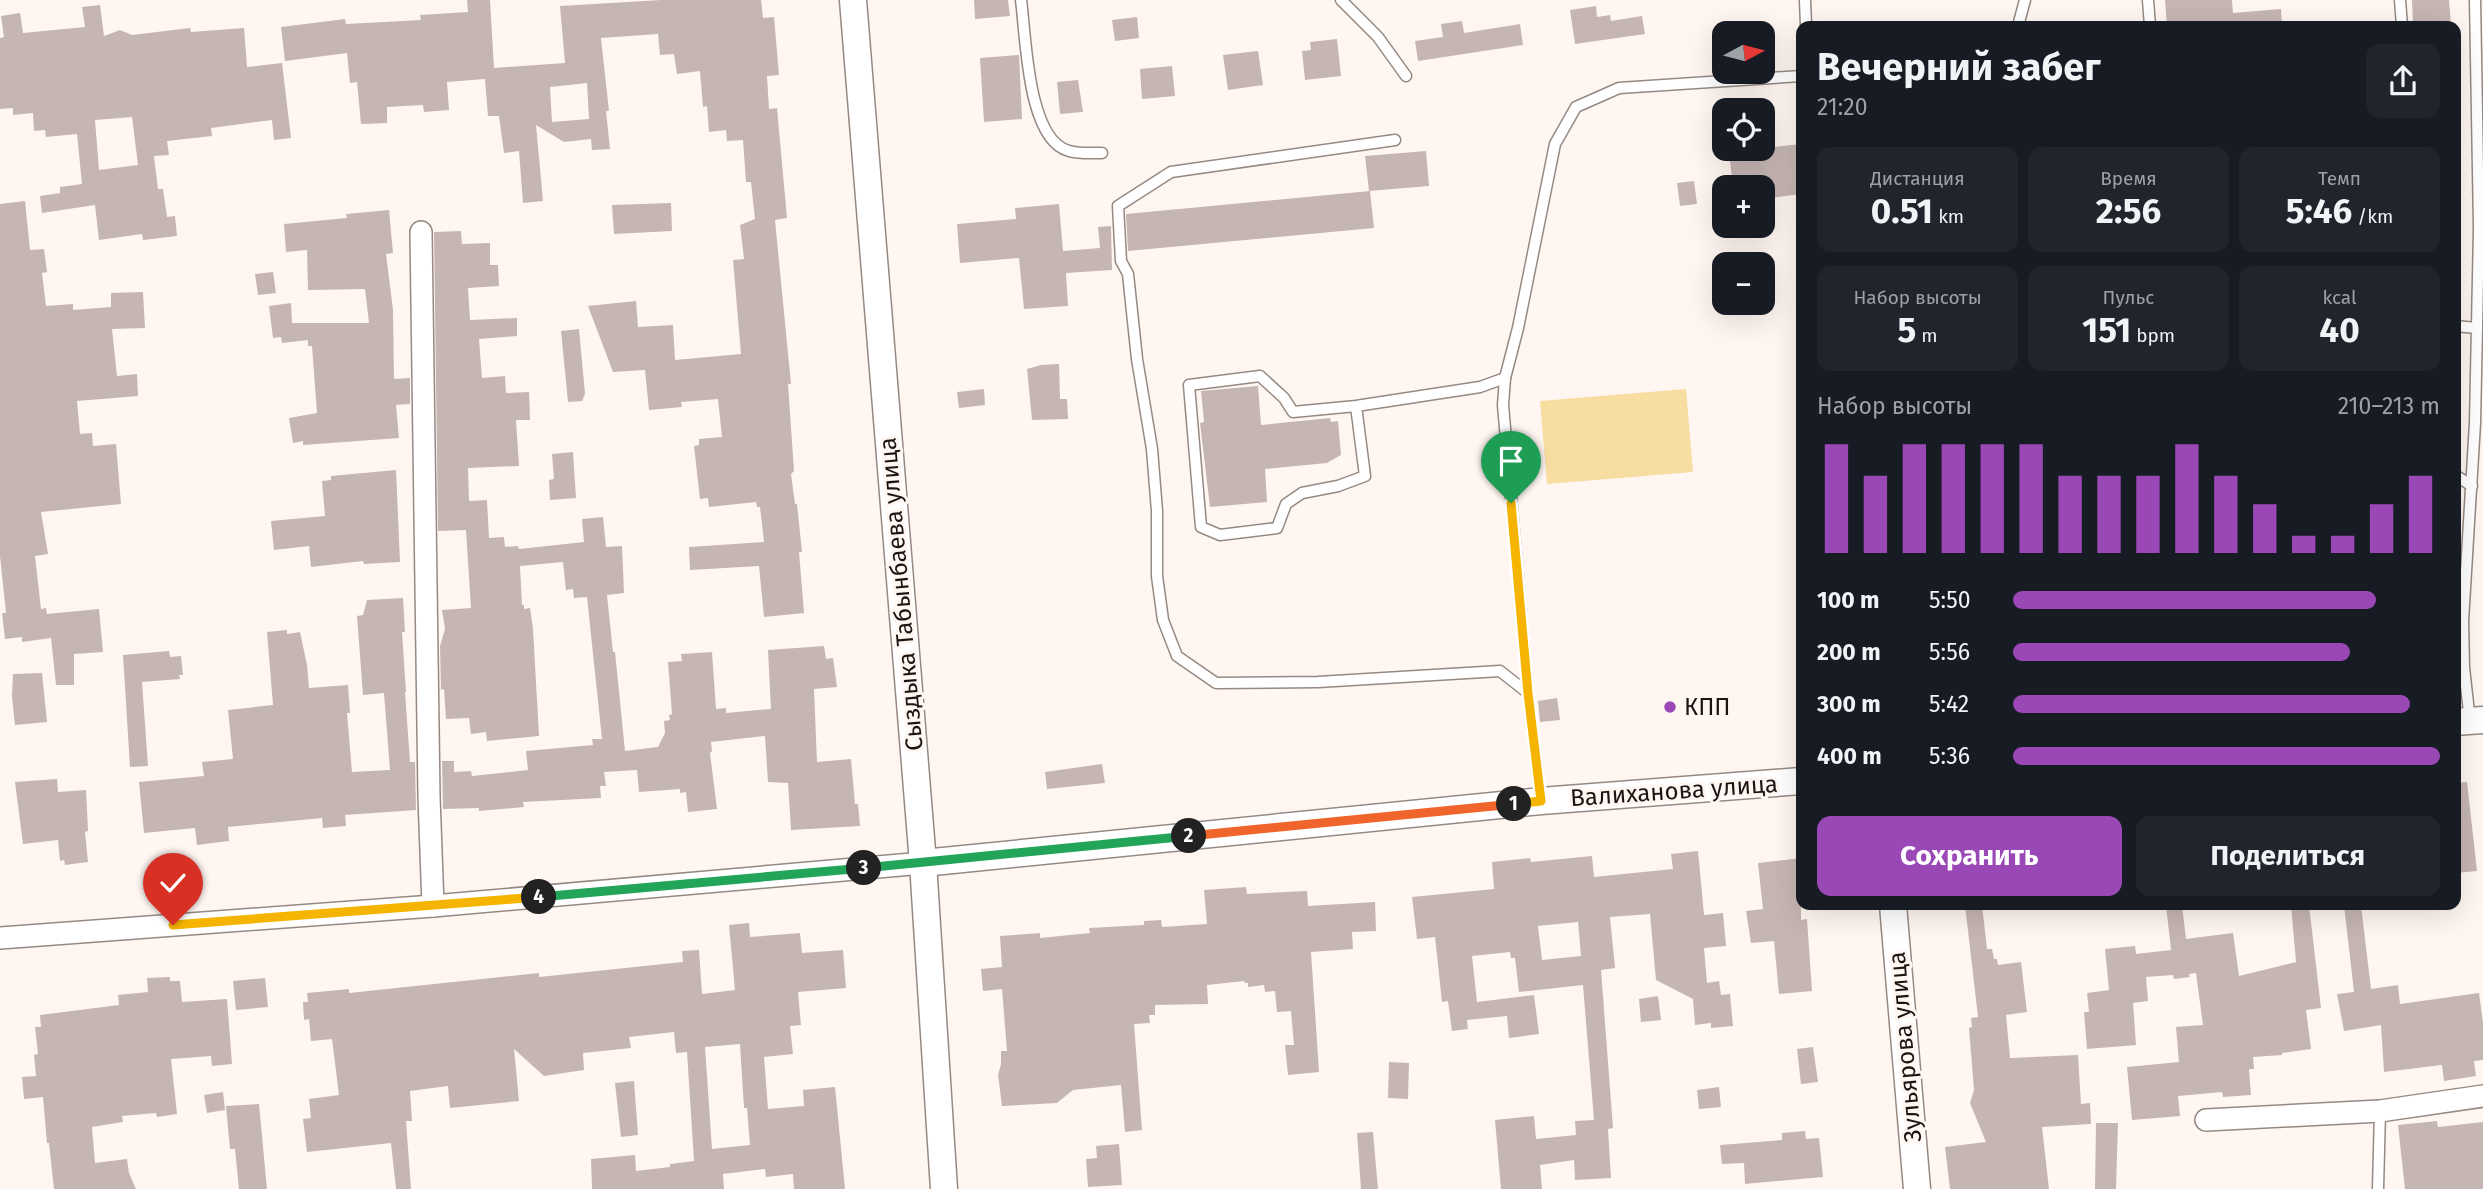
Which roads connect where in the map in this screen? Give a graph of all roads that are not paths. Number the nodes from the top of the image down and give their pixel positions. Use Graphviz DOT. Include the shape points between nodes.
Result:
graph roads {
  1 [pos="853,0"];
  2 [pos="1021,0"];
  3 [pos="1341,0"];
  4 [pos="1805,0"];
  5 [pos="2026,0"];
  6 [pos="2148,0"];
  7 [pos="2400,0"];
  8 [pos="2475,0"];
  9 [pos="1805,21"];
  10 [pos="2020,21"];
  11 [pos="2028,21"];
  12 [pos="2150,21"];
  13 [pos="2402,21"];
  14 [pos="1406,76"];
  15 [pos="1796,76"];
  16 [pos="1395,140"];
  17 [pos="1102,153"];
  18 [pos="421,232"];
  19 [pos="2461,327"];
  20 [pos="2477,328"];
  21 [pos="1505,378"];
  22 [pos="1356,406"];
  23 [pos="2461,479"];
  24 [pos="2472,486"];
  25 [pos="1528,693"];
  26 [pos="2469,721"];
  27 [pos="1796,781"];
  28 [pos="1541,801"];
  29 [pos="923,863"];
  30 [pos="433,906"];
  31 [pos="1893,910"];
  32 [pos="0,938"];
  33 [pos="2483,1096"];
  34 [pos="2380,1111"];
  35 [pos="2206,1120"];
  36 [pos="943,1189"];
  37 [pos="1917,1189"];
  38 [pos="2378,1189"];
  1 -- 29 [label="street, Сыздыка Табынбаева улица"];
  2 -- 17 [label="lane" via="1033,97 1045,133 1067,151"];
  3 -- 14 [label="lane" via="1378,37"];
  4 -- 9 [label="lane"];
  5 -- 10 [label="lane"];
  5 -- 11 [label="lane"];
  6 -- 12 [label="lane"];
  7 -- 13 [label="lane"];
  8 -- 20 [label="lane"];
  15 -- 21 [label="lane" via="1619,88 1576,107 1555,144"];
  16 -- 25 [label="lane" via="1171,172 1118,206 1121,261 1128,274 1152,449 1163,620 1177,656 1216,683 1500,671"];
  18 -- 30 [label="street"];
  19 -- 20 [label="lane"];
  20 -- 24 [label="lane"];
  21 -- 22 [label="lane" via="1480,387"];
  21 -- 25 [label="lane" via="1503,405"];
  22 -- 22 [label="lane" via="1293,412 1260,376 1189,385 1201,527 1220,535 1277,528 1286,505 1302,493 1365,476"];
  23 -- 24 [label="lane"];
  24 -- 26 [label="lane" via="2463,621"];
  25 -- 28 [label="lane"];
  27 -- 28 [label="street, Валиханова улица"];
  28 -- 29 [label="street, Валиханова улица"];
  29 -- 30 [label="street, Валиханова улица"];
  29 -- 36 [label="street, Сыздыка Табынбаева улица"];
  30 -- 32 [label="street, Валиханова улица"];
  31 -- 37 [label="street, Зульярова улица"];
  33 -- 34 [label="street"];
  34 -- 35 [label="street"];
  34 -- 38 [label="lane"];
}
